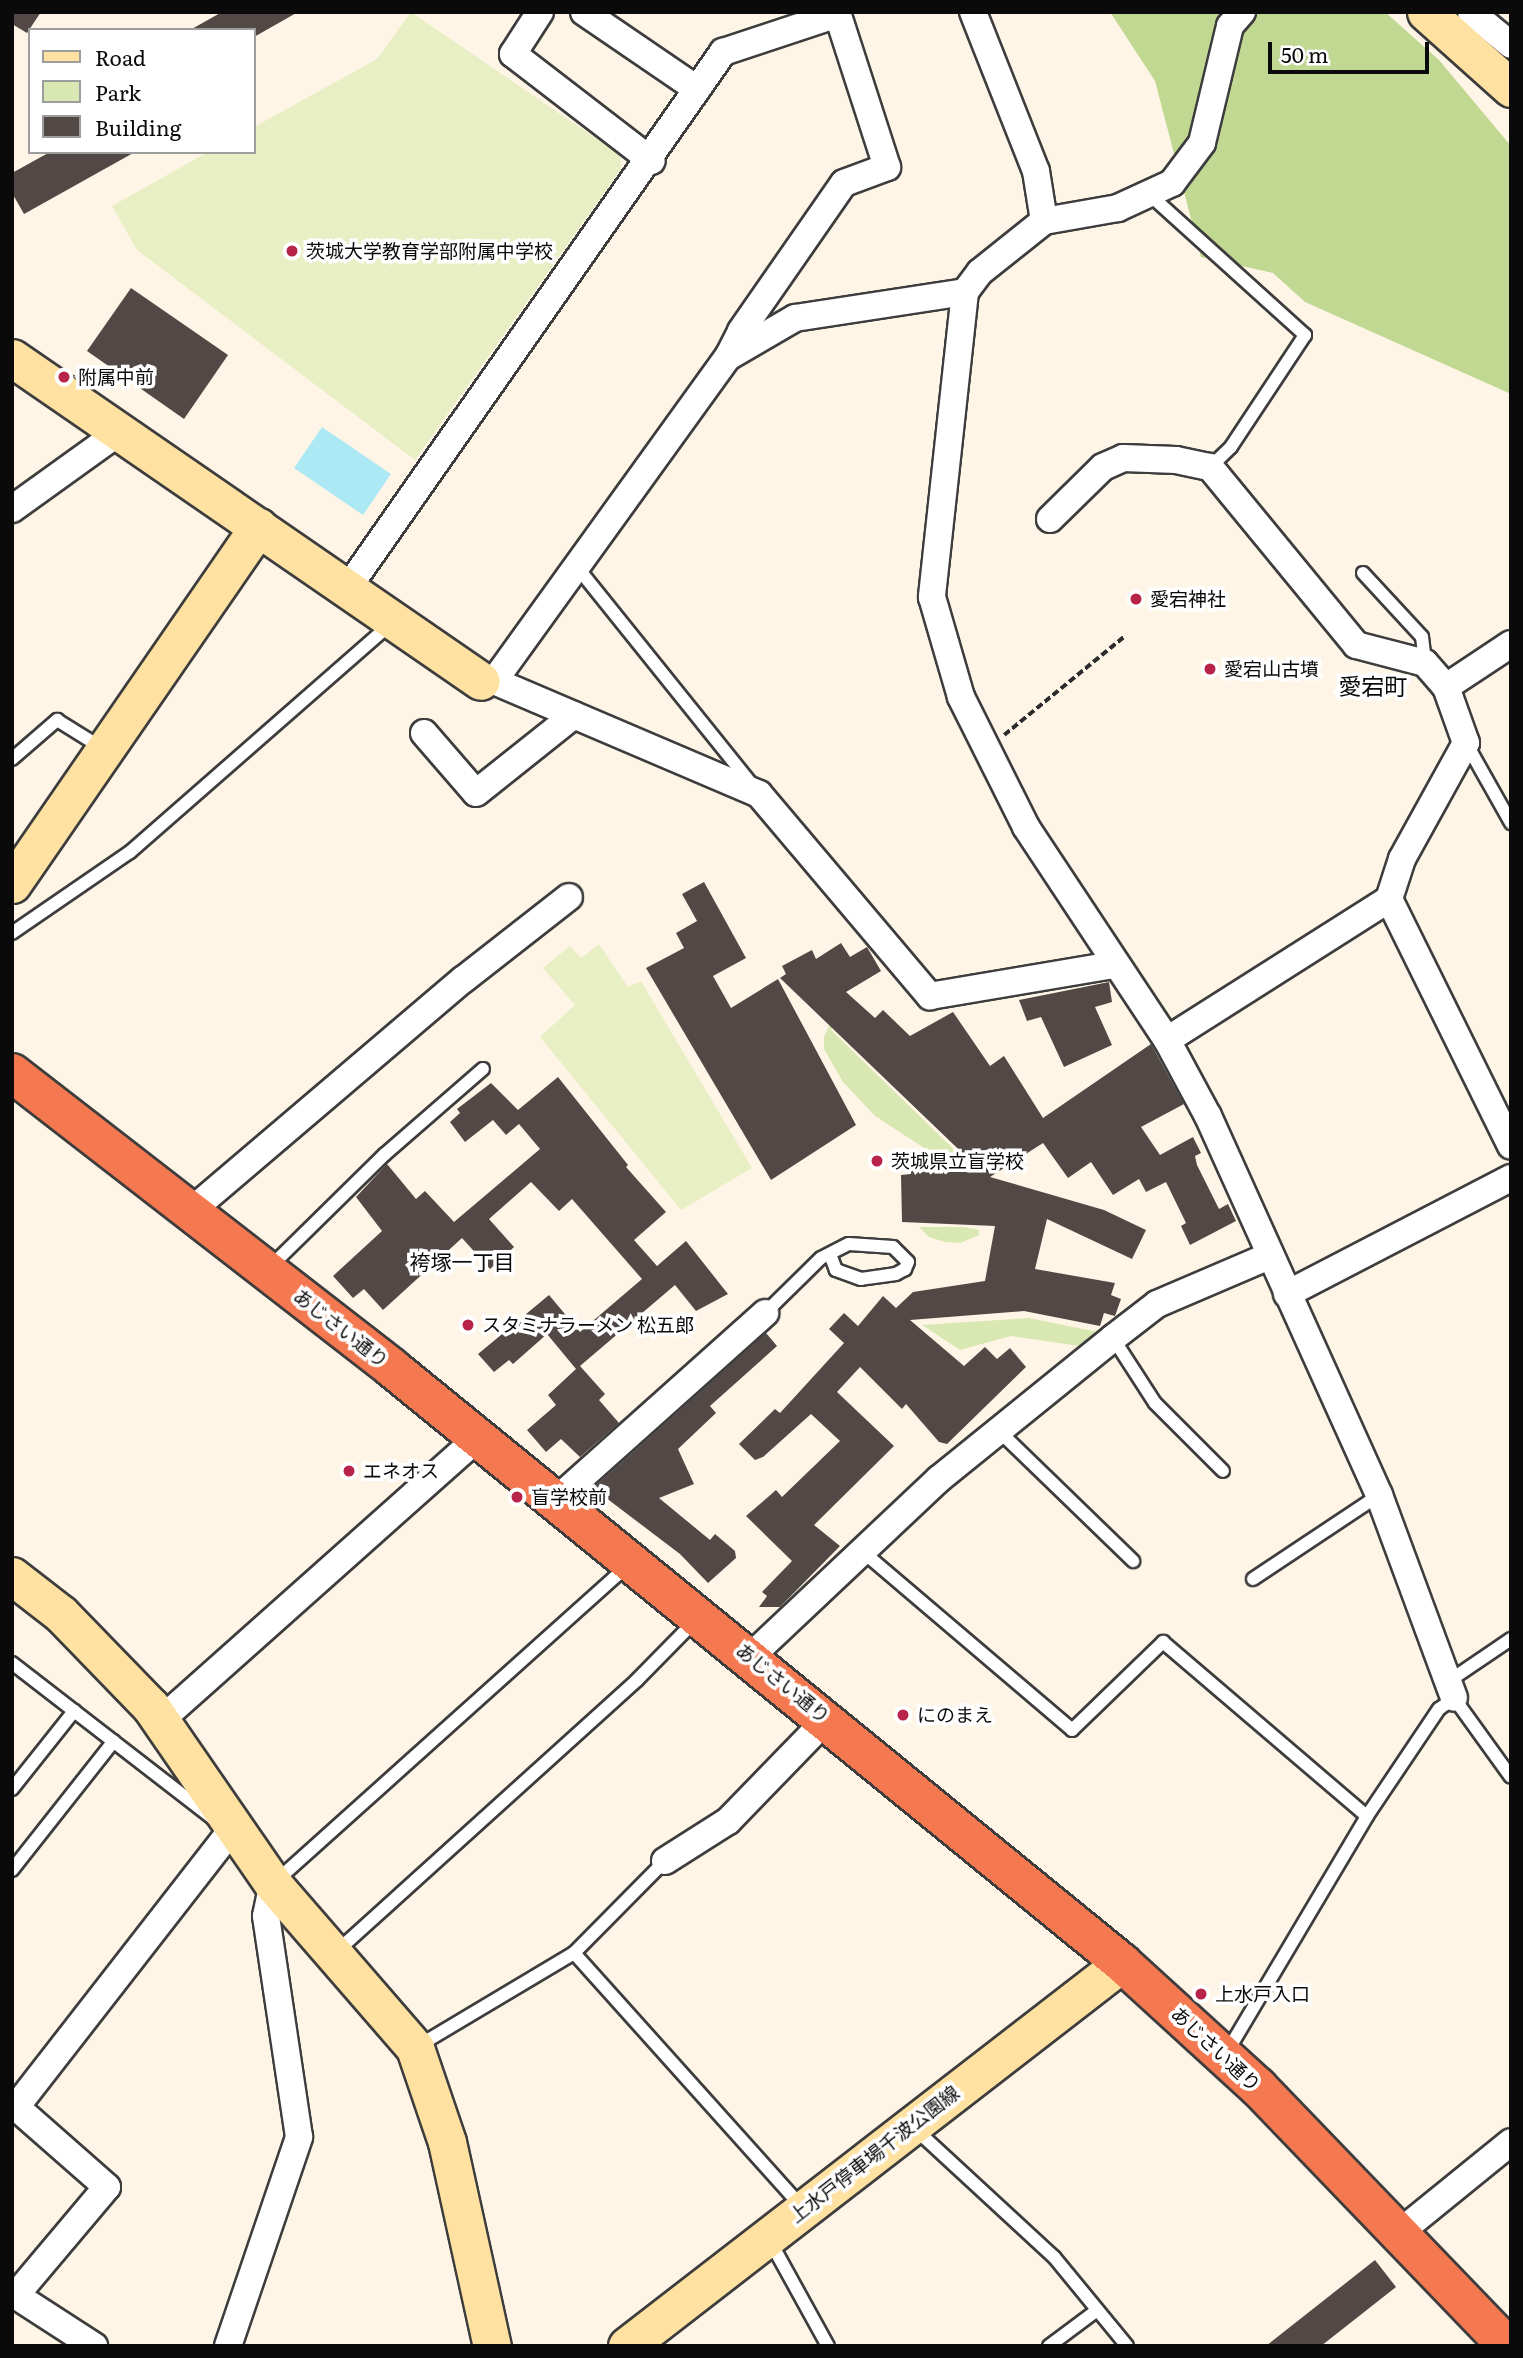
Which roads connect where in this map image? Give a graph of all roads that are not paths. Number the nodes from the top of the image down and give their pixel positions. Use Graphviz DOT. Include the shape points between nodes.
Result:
graph roads {
  1 [pos="540,12"];
  2 [pos="584,12"];
  3 [pos="973,12"];
  4 [pos="1242,12"];
  5 [pos="1426,12"];
  6 [pos="1471,12"];
  7 [pos="838,13"];
  8 [pos="1511,45"];
  9 [pos="1511,88"];
  10 [pos="697,89"];
  11 [pos="652,160"];
  12 [pos="1150,195"];
  13 [pos="1044,221"];
  14 [pos="965,292"];
  15 [pos="728,357"];
  16 [pos="12,358"];
  17 [pos="119,432"];
  18 [pos="1210,467"];
  19 [pos="12,509"];
  20 [pos="1050,519"];
  21 [pos="258,527"];
  22 [pos="577,567"];
  23 [pos="1363,573"];
  24 [pos="347,589"];
  25 [pos="393,621"];
  26 [pos="1511,644"];
  27 [pos="1425,663"];
  28 [pos="487,681"];
  29 [pos="1446,687"];
  30 [pos="574,715"];
  31 [pos="424,733"];
  32 [pos="1466,743"];
  33 [pos="106,751"];
  34 [pos="12,759"];
  35 [pos="760,794"];
  36 [pos="1511,823"];
  37 [pos="12,884"];
  38 [pos="569,897"];
  39 [pos="1389,899"];
  40 [pos="12,933"];
  41 [pos="1114,965"];
  42 [pos="1167,1040"];
  43 [pos="483,1069"];
  44 [pos="15,1081"];
  45 [pos="1511,1146"];
  46 [pos="1511,1178"];
  47 [pos="191,1211"];
  48 [pos="830,1254"];
  49 [pos="1269,1256"];
  50 [pos="267,1270"];
  51 [pos="1286,1294"];
  52 [pos="765,1312"];
  53 [pos="1114,1338"];
  54 [pos="999,1431"];
  55 [pos="478,1438"];
  56 [pos="1223,1471"];
  57 [pos="1379,1495"];
  58 [pos="555,1501"];
  59 [pos="862,1550"];
  60 [pos="1133,1561"];
  61 [pos="632,1562"];
  62 [pos="12,1576"];
  63 [pos="1253,1579"];
  64 [pos="700,1616"];
  65 [pos="1511,1639"];
  66 [pos="750,1657"];
  67 [pos="12,1663"];
  68 [pos="1452,1690"];
  69 [pos="74,1711"];
  70 [pos="827,1719"];
  71 [pos="161,1720"];
  72 [pos="114,1741"];
  73 [pos="1511,1777"];
  74 [pos="12,1789"];
  75 [pos="1367,1816"];
  76 [pos="235,1826"];
  77 [pos="666,1861"];
  78 [pos="12,1870"];
  79 [pos="272,1884"];
  80 [pos="574,1953"];
  81 [pos="335,1954"];
  82 [pos="1122,1963"];
  83 [pos="415,2048"];
  84 [pos="1225,2055"];
  85 [pos="14,2109"];
  86 [pos="911,2126"];
  87 [pos="1511,2143"];
  88 [pos="804,2208"];
  89 [pos="1399,2233"];
  90 [pos="768,2237"];
  91 [pos="14,2294"];
  92 [pos="1096,2311"];
  93 [pos="1496,2342"];
  94 [pos="94,2346"];
  95 [pos="228,2346"];
  96 [pos="492,2346"];
  97 [pos="627,2346"];
  98 [pos="828,2346"];
  99 [pos="1049,2346"];
  100 [pos="1127,2346"];
  1 -- 11 [label="street" via="513,54"];
  2 -- 10 [label="street"];
  3 -- 13 [label="street" via="1036,171"];
  4 -- 12 [label="street" via="1230,26 1202,143 1172,183"];
  5 -- 9 [label="street"];
  6 -- 8 [label="street"];
  7 -- 10 [label="street" via="723,52"];
  7 -- 15 [label="street" via="887,167 844,183 741,331"];
  10 -- 11 [label="street"];
  11 -- 24 [label="street"];
  12 -- 13 [label="street" via="1118,208"];
  12 -- 18 [label="lane" via="1305,334 1231,447"];
  13 -- 14 [label="street" via="980,272"];
  14 -- 15 [label="street" via="795,318"];
  14 -- 41 [label="street" via="932,597 961,697 985,748 1026,827"];
  15 -- 22 [label="street"];
  16 -- 17 [label="street"];
  17 -- 19 [label="street"];
  17 -- 21 [label="street"];
  18 -- 20 [label="street" via="1123,458 1103,467"];
  18 -- 27 [label="street" via="1356,645"];
  21 -- 24 [label="street"];
  21 -- 33 [label="street"];
  22 -- 28 [label="street"];
  22 -- 35 [label="lane"];
  23 -- 27 [label="lane" via="1422,637"];
  24 -- 25 [label="street"];
  25 -- 28 [label="street"];
  25 -- 40 [label="lane" via="131,852"];
  26 -- 29 [label="street"];
  27 -- 29 [label="street"];
  28 -- 30 [label="street"];
  29 -- 32 [label="street"];
  30 -- 31 [label="street" via="476,793"];
  30 -- 35 [label="street"];
  32 -- 36 [label="lane"];
  32 -- 39 [label="street" via="1402,859"];
  33 -- 34 [label="lane" via="57,720"];
  33 -- 37 [label="street"];
  35 -- 41 [label="street" via="930,996"];
  38 -- 47 [label="street" via="464,979"];
  39 -- 42 [label="street"];
  39 -- 45 [label="street"];
  41 -- 42 [label="street"];
  42 -- 49 [label="street" via="1208,1116"];
  43 -- 50 [label="lane" via="384,1155"];
  44 -- 47 [label="highway, あじさい通り"];
  46 -- 51 [label="street"];
  47 -- 50 [label="highway, あじさい通り"];
  48 -- 48 [label="lane" via="849,1244 868,1243 893,1247 908,1262 896,1274 861,1279 836,1270"];
  48 -- 52 [label="lane"];
  49 -- 51 [label="street"];
  49 -- 53 [label="street" via="1157,1304"];
  50 -- 55 [label="highway, あじさい通り"];
  51 -- 57 [label="street"];
  52 -- 58 [label="street"];
  53 -- 54 [label="street"];
  53 -- 56 [label="lane" via="1155,1403"];
  54 -- 59 [label="street"];
  54 -- 60 [label="lane"];
  55 -- 58 [label="highway, あじさい通り"];
  55 -- 71 [label="street"];
  57 -- 63 [label="lane"];
  57 -- 68 [label="street"];
  58 -- 61 [label="highway, あじさい通り"];
  59 -- 66 [label="street"];
  59 -- 75 [label="lane" via="1072,1730 1163,1642"];
  61 -- 64 [label="highway, あじさい通り"];
  61 -- 79 [label="lane"];
  62 -- 71 [label="street" via="61,1614"];
  64 -- 66 [label="highway, あじさい通り"];
  64 -- 81 [label="lane" via="637,1680"];
  65 -- 68 [label="lane"];
  66 -- 70 [label="highway, あじさい通り"];
  67 -- 69 [label="lane"];
  68 -- 73 [label="lane"];
  68 -- 75 [label="lane"];
  69 -- 72 [label="lane"];
  69 -- 74 [label="lane"];
  70 -- 77 [label="street" via="728,1821"];
  70 -- 82 [label="highway, あじさい通り"];
  71 -- 76 [label="street"];
  72 -- 76 [label="lane" via="207,1816"];
  72 -- 78 [label="lane"];
  75 -- 84 [label="lane"];
  76 -- 79 [label="street"];
  76 -- 85 [label="street"];
  77 -- 80 [label="lane"];
  79 -- 81 [label="street"];
  79 -- 95 [label="street" via="266,1916 299,2137"];
  80 -- 83 [label="lane"];
  80 -- 88 [label="lane"];
  81 -- 83 [label="street"];
  82 -- 84 [label="highway, あじさい通り"];
  82 -- 86 [label="street, 上水戸停車場千波公園線"];
  83 -- 96 [label="street" via="447,2142"];
  84 -- 89 [label="highway, あじさい通り"];
  85 -- 91 [label="street" via="107,2187"];
  86 -- 88 [label="street, 上水戸停車場千波公園線"];
  86 -- 92 [label="lane" via="1054,2257"];
  87 -- 89 [label="street"];
  88 -- 90 [label="street, 上水戸停車場千波公園線"];
  89 -- 93 [label="highway, あじさい通り"];
  90 -- 97 [label="street, 上水戸停車場千波公園線"];
  90 -- 98 [label="lane"];
  91 -- 94 [label="street"];
  92 -- 99 [label="lane"];
  92 -- 100 [label="lane"];
}
